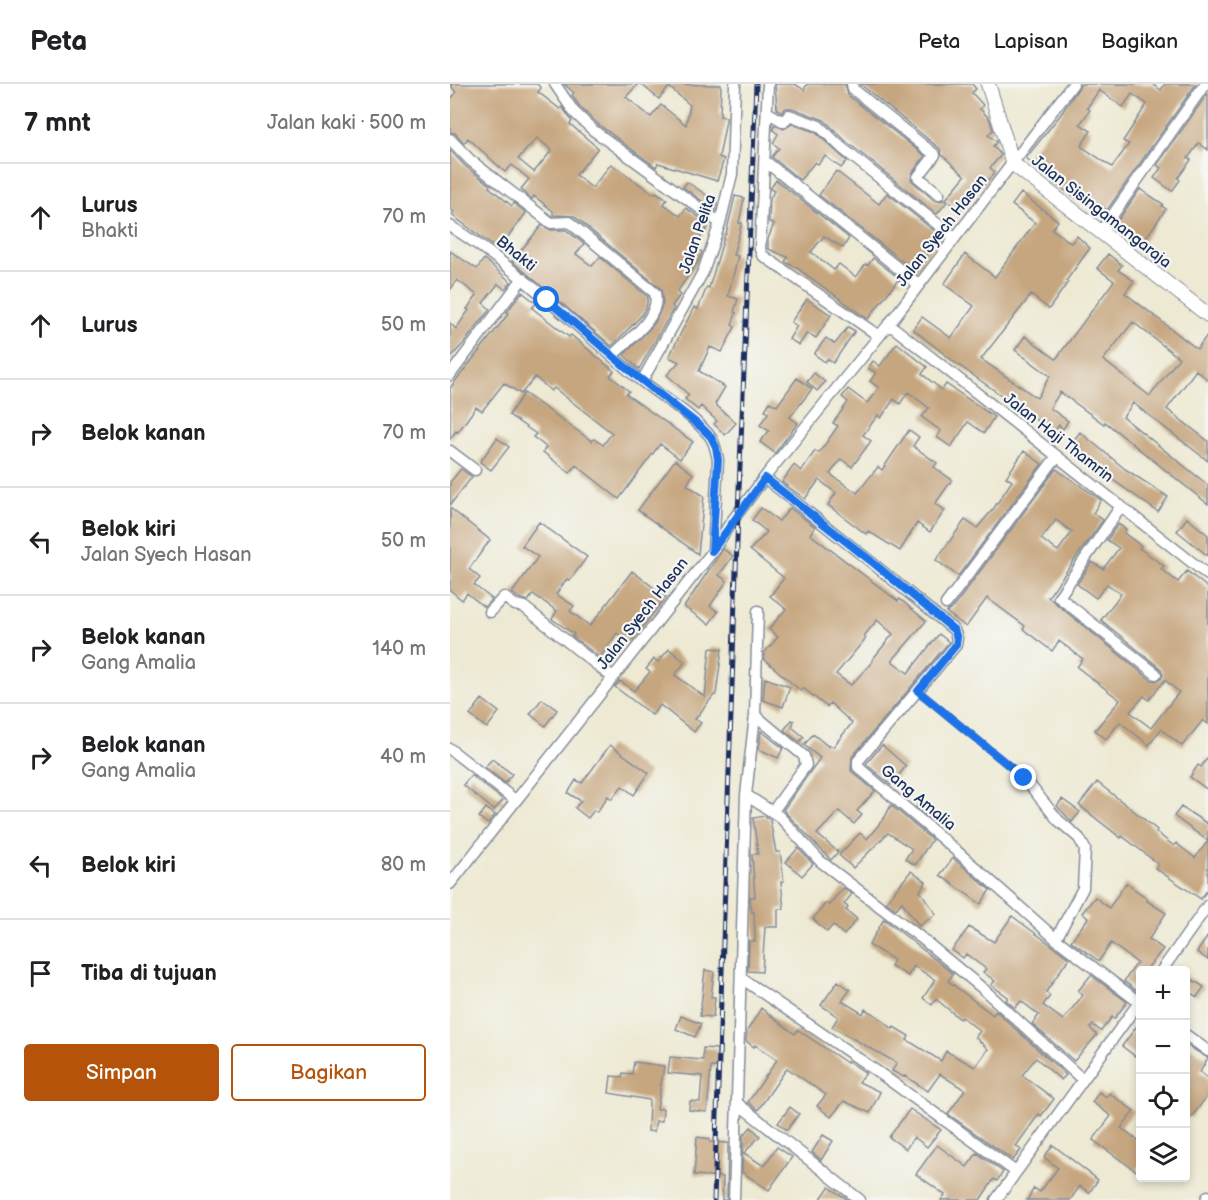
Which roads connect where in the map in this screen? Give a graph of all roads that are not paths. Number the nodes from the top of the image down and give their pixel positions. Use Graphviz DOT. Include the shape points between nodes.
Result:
graph roads {
  1 [pos="555,84"];
  2 [pos="735,84"];
  3 [pos="768,84"];
  4 [pos="852,84"];
  5 [pos="988,84"];
  6 [pos="1073,84"];
  7 [pos="1205,84"];
  8 [pos="767,112"];
  9 [pos="450,140"];
  10 [pos="765,161"];
  11 [pos="1013,164"];
  12 [pos="939,194"];
  13 [pos="720,223"];
  14 [pos="450,226"];
  15 [pos="1100,233"];
  16 [pos="955,238"];
  17 [pos="523,278"];
  18 [pos="919,285"];
  19 [pos="1207,312"];
  20 [pos="889,324"];
  21 [pos="879,336"];
  22 [pos="613,355"];
  23 [pos="451,372"];
  24 [pos="642,381"];
  25 [pos="450,451"];
  26 [pos="1057,456"];
  27 [pos="475,470"];
  28 [pos="765,478"];
  29 [pos="1121,506"];
  30 [pos="712,551"];
  31 [pos="1208,575"];
  32 [pos="946,604"];
  33 [pos="758,611"];
  34 [pos="490,612"];
  35 [pos="1156,674"];
  36 [pos="612,677"];
  37 [pos="918,691"];
  38 [pos="754,716"];
  39 [pos="450,749"];
  40 [pos="1024,778"];
  41 [pos="746,795"];
  42 [pos="515,800"];
  43 [pos="773,811"];
  44 [pos="450,884"];
  45 [pos="1208,905"];
  46 [pos="1056,939"];
  47 [pos="1165,966"];
  48 [pos="741,978"];
  49 [pos="1136,999"];
  50 [pos="1136,1007"];
  51 [pos="1190,1038"];
  52 [pos="1208,1051"];
  53 [pos="1083,1080"];
  54 [pos="737,1103"];
  55 [pos="1016,1172"];
  56 [pos="1208,1196"];
  57 [pos="734,1200"];
  58 [pos="860,1200"];
  59 [pos="996,1200"];
  60 [pos="1206,1200"];
  1 -- 13 [label="street" via="574,112 593,130"];
  2 -- 13 [label="street, Jalan Pelita" via="732,174"];
  3 -- 8 [label="street"];
  4 -- 12 [label="street" via="853,89 936,155 918,177"];
  5 -- 11 [label="street, Jalan Sisingamangaraja"];
  6 -- 11 [label="street, Jalan Syech Hasan"];
  7 -- 15 [label="street"];
  8 -- 10 [label="street"];
  8 -- 16 [label="street" via="780,122 789,115 819,126"];
  9 -- 22 [label="street" via="552,223 568,222 655,293 654,312"];
  10 -- 18 [label="street"];
  10 -- 21 [label="street" via="762,255"];
  11 -- 15 [label="street, Jalan Sisingamangaraja"];
  11 -- 16 [label="street, Jalan Syech Hasan"];
  13 -- 24 [label="street, Jalan Pelita" via="703,272"];
  14 -- 17 [label="street, Bhakti"];
  15 -- 19 [label="street, Jalan Sisingamangaraja"];
  16 -- 18 [label="street, Jalan Syech Hasan"];
  17 -- 22 [label="street, Bhakti"];
  17 -- 23 [label="street"];
  18 -- 20 [label="street, Jalan Syech Hasan"];
  20 -- 21 [label="street, Jalan Syech Hasan"];
  20 -- 26 [label="street, Jalan Haji Thamrin"];
  21 -- 28 [label="street, Jalan Syech Hasan"];
  22 -- 24 [label="street, Bhakti"];
  24 -- 30 [label="street, Bhakti" via="701,427 716,447"];
  25 -- 27 [label="street"];
  26 -- 29 [label="street, Jalan Haji Thamrin"];
  26 -- 32 [label="street"];
  28 -- 30 [label="street, Jalan Syech Hasan"];
  28 -- 37 [label="street, Gang Amalia" via="954,630 956,645"];
  29 -- 31 [label="street, Jalan Haji Thamrin"];
  29 -- 35 [label="street" via="1059,597"];
  30 -- 36 [label="street, Jalan Syech Hasan"];
  33 -- 38 [label="street"];
  34 -- 36 [label="street" via="504,597 524,607"];
  36 -- 42 [label="street, Jalan Syech Hasan"];
  37 -- 40 [label="lane"];
  37 -- 46 [label="street, Gang Amalia" via="858,761 858,767"];
  38 -- 41 [label="street"];
  38 -- 43 [label="street" via="806,760"];
  39 -- 42 [label="street"];
  40 -- 46 [label="street" via="1085,849 1083,888"];
  41 -- 43 [label="street"];
  41 -- 48 [label="street"];
  42 -- 44 [label="street, Jalan Syech Hasan"];
  43 -- 53 [label="street" via="824,864 982,988"];
  45 -- 47 [label="street"];
  46 -- 49 [label="street, Gang Amalia"];
  48 -- 54 [label="street"];
  48 -- 55 [label="street"];
  50 -- 53 [label="street"];
  51 -- 52 [label="street"];
  53 -- 55 [label="street"];
  54 -- 57 [label="street"];
  54 -- 58 [label="street"];
  55 -- 59 [label="street"];
  56 -- 60 [label="street"];
}
